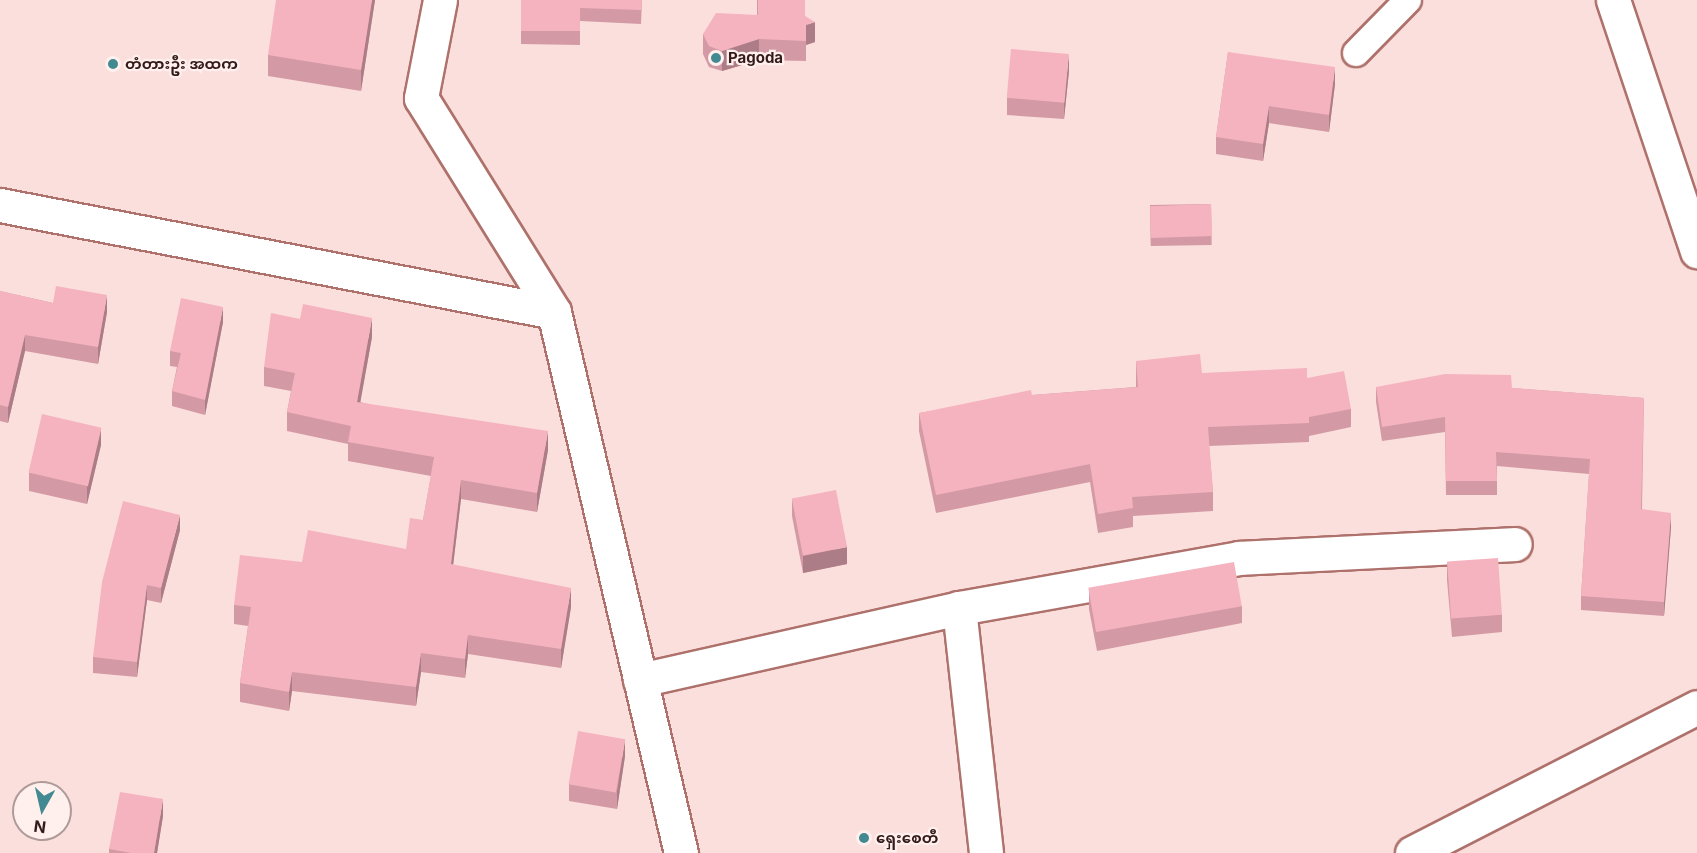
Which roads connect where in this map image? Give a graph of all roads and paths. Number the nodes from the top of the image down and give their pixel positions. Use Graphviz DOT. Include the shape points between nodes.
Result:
graph roads {
  1 [pos="440,0"];
  2 [pos="1408,0"];
  3 [pos="1613,0"];
  4 [pos="1356,53"];
  5 [pos="0,205"];
  6 [pos="1697,251"];
  7 [pos="554,312"];
  8 [pos="1515,544"];
  9 [pos="959,608"];
  10 [pos="640,680"];
  11 [pos="1697,707"];
  12 [pos="681,853"];
  13 [pos="986,853"];
  14 [pos="1412,853"];
  1 -- 7 [label="street" via="422,98"];
  2 -- 4 [label="lane"];
  3 -- 6 [label="street"];
  5 -- 7 [label="street"];
  7 -- 10 [label="street"];
  8 -- 9 [label="street" via="1239,558"];
  9 -- 10 [label="street"];
  9 -- 13 [label="street"];
  10 -- 12 [label="street"];
  11 -- 14 [label="street"];
}
